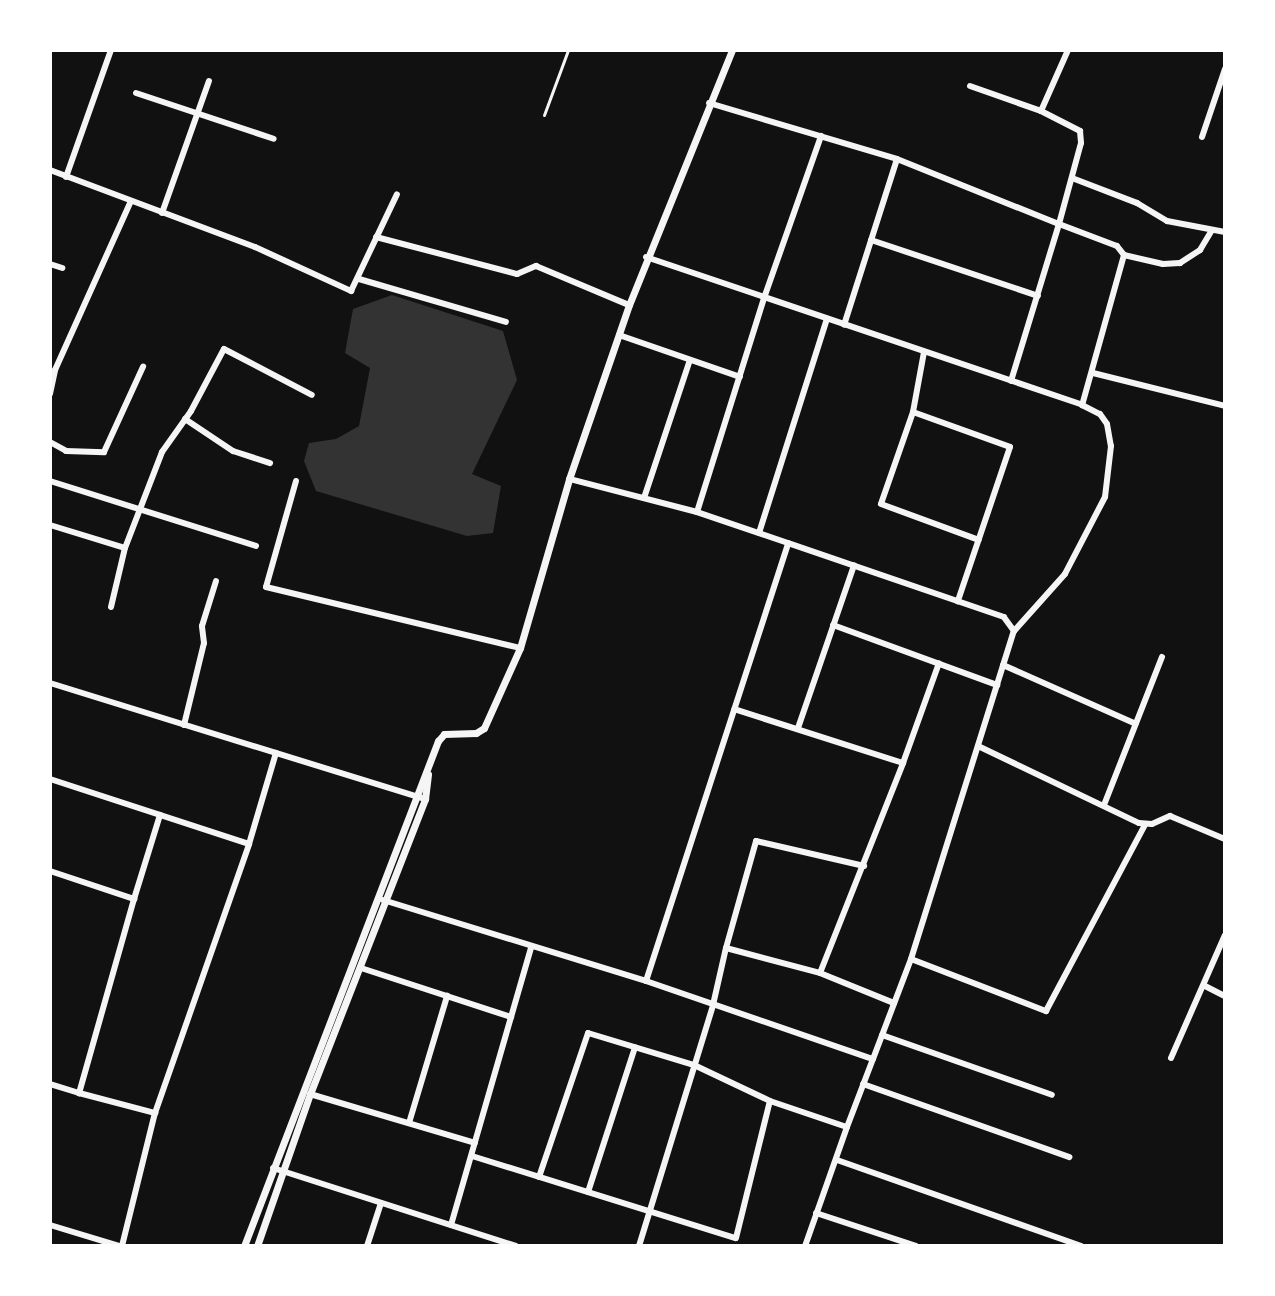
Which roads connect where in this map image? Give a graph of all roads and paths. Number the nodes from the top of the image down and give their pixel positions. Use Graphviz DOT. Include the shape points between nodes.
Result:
graph roads {
  1 [pos="111,50"];
  2 [pos="568,50"];
  3 [pos="732,50"];
  4 [pos="1068,50"];
  5 [pos="1225,69"];
  6 [pos="209,81"];
  7 [pos="970,86"];
  8 [pos="136,93"];
  9 [pos="709,103"];
  10 [pos="1041,111"];
  11 [pos="197,112"];
  12 [pos="544,115"];
  13 [pos="821,136"];
  14 [pos="1202,137"];
  15 [pos="274,139"];
  16 [pos="897,159"];
  17 [pos="50,170"];
  18 [pos="66,177"];
  19 [pos="1072,178"];
  20 [pos="397,194"];
  21 [pos="131,201"];
  22 [pos="162,213"];
  23 [pos="1059,224"];
  24 [pos="1212,230"];
  25 [pos="1225,232"];
  26 [pos="376,237"];
  27 [pos="871,240"];
  28 [pos="1124,255"];
  29 [pos="646,257"];
  30 [pos="50,264"];
  31 [pos="62,268"];
  32 [pos="359,279"];
  33 [pos="1038,296"];
  34 [pos="764,298"];
  35 [pos="629,305"];
  36 [pos="827,319"];
  37 [pos="506,322"];
  38 [pos="844,325"];
  39 [pos="619,335"];
  40 [pos="924,352"];
  41 [pos="690,360"];
  42 [pos="143,367"];
  43 [pos="1093,373"];
  44 [pos="740,377"];
  45 [pos="1011,381"];
  46 [pos="50,394"];
  47 [pos="312,395"];
  48 [pos="1082,405"];
  49 [pos="1225,406"];
  50 [pos="913,412"];
  51 [pos="185,419"];
  52 [pos="50,442"];
  53 [pos="270,463"];
  54 [pos="569,479"];
  55 [pos="50,481"];
  56 [pos="296,481"];
  57 [pos="644,498"];
  58 [pos="140,509"];
  59 [pos="697,512"];
  60 [pos="50,525"];
  61 [pos="759,533"];
  62 [pos="979,540"];
  63 [pos="788,543"];
  64 [pos="256,546"];
  65 [pos="125,548"];
  66 [pos="854,565"];
  67 [pos="216,581"];
  68 [pos="958,601"];
  69 [pos="111,607"];
  70 [pos="833,625"];
  71 [pos="1014,631"];
  72 [pos="520,648"];
  73 [pos="1162,657"];
  74 [pos="939,663"];
  75 [pos="1003,665"];
  76 [pos="50,683"];
  77 [pos="997,685"];
  78 [pos="734,709"];
  79 [pos="1136,724"];
  80 [pos="184,725"];
  81 [pos="798,728"];
  82 [pos="978,746"];
  83 [pos="276,753"];
  84 [pos="431,760"];
  85 [pos="903,763"];
  86 [pos="50,779"];
  87 [pos="414,796"];
  88 [pos="425,799"];
  89 [pos="1104,805"];
  90 [pos="160,815"];
  91 [pos="1145,825"];
  92 [pos="1225,839"];
  93 [pos="249,844"];
  94 [pos="864,866"];
  95 [pos="50,871"];
  96 [pos="377,895"];
  97 [pos="134,899"];
  98 [pos="386,903"];
  99 [pos="1225,935"];
  100 [pos="531,948"];
  101 [pos="726,948"];
  102 [pos="911,959"];
  103 [pos="361,968"];
  104 [pos="820,973"];
  105 [pos="646,981"];
  106 [pos="1205,986"];
  107 [pos="447,996"];
  108 [pos="1225,996"];
  109 [pos="894,1003"];
  110 [pos="713,1005"];
  111 [pos="511,1017"];
  112 [pos="882,1035"];
  113 [pos="635,1047"];
  114 [pos="1171,1058"];
  115 [pos="873,1059"];
  116 [pos="694,1065"];
  117 [pos="50,1084"];
  118 [pos="863,1084"];
  119 [pos="79,1093"];
  120 [pos="310,1094"];
  121 [pos="1052,1095"];
  122 [pos="770,1101"];
  123 [pos="155,1113"];
  124 [pos="409,1123"];
  125 [pos="847,1127"];
  126 [pos="475,1143"];
  127 [pos="472,1156"];
  128 [pos="1069,1157"];
  129 [pos="837,1160"];
  130 [pos="273,1168"];
  131 [pos="282,1171"];
  132 [pos="539,1177"];
  133 [pos="588,1192"];
  134 [pos="381,1203"];
  135 [pos="647,1211"];
  136 [pos="816,1213"];
  137 [pos="50,1225"];
  138 [pos="451,1225"];
  139 [pos="121,1246"];
  140 [pos="244,1246"];
  141 [pos="257,1246"];
  142 [pos="367,1246"];
  143 [pos="516,1246"];
  144 [pos="639,1246"];
  145 [pos="805,1246"];
  146 [pos="916,1246"];
  147 [pos="1081,1246"];
  1 -- 18 [label="street"];
  2 -- 12 [label="lane"];
  3 -- 9 [label="street"];
  4 -- 10 [label="street"];
  5 -- 14 [label="street"];
  6 -- 11 [label="street"];
  7 -- 10 [label="street"];
  8 -- 11 [label="street"];
  9 -- 13 [label="street"];
  9 -- 29 [label="street"];
  10 -- 19 [label="street" via="1080,131"];
  11 -- 15 [label="street"];
  11 -- 22 [label="street"];
  13 -- 16 [label="street"];
  13 -- 34 [label="street"];
  16 -- 23 [label="street"];
  16 -- 27 [label="street"];
  17 -- 18 [label="street"];
  18 -- 21 [label="street"];
  19 -- 23 [label="street"];
  19 -- 24 [label="street" via="1137,203 1167,221"];
  20 -- 26 [label="street"];
  21 -- 22 [label="street"];
  21 -- 46 [label="street" via="55,370"];
  22 -- 32 [label="street" via="255,247 351,291"];
  23 -- 28 [label="street" via="1117,246"];
  23 -- 33 [label="street"];
  24 -- 25 [label="street"];
  24 -- 28 [label="street" via="1200,250 1180,263"];
  26 -- 32 [label="street"];
  26 -- 35 [label="street" via="517,274 536,266"];
  27 -- 33 [label="street"];
  27 -- 38 [label="street"];
  28 -- 43 [label="street"];
  29 -- 34 [label="street"];
  29 -- 35 [label="street"];
  30 -- 31 [label="street"];
  32 -- 37 [label="street"];
  33 -- 45 [label="street"];
  34 -- 36 [label="street"];
  34 -- 44 [label="street"];
  35 -- 39 [label="street"];
  36 -- 38 [label="street"];
  36 -- 61 [label="street"];
  38 -- 40 [label="street"];
  39 -- 41 [label="street"];
  39 -- 54 [label="street"];
  40 -- 45 [label="street"];
  40 -- 50 [label="street"];
  41 -- 44 [label="street"];
  41 -- 57 [label="street"];
  42 -- 52 [label="street" via="104,452 66,451"];
  43 -- 48 [label="street"];
  43 -- 49 [label="street"];
  44 -- 59 [label="street"];
  45 -- 48 [label="street"];
  47 -- 51 [label="street" via="224,349"];
  48 -- 71 [label="street" via="1107,424 1105,497 1065,574"];
  50 -- 62 [label="street" via="1010,447"];
  50 -- 62 [label="street" via="881,504"];
  51 -- 53 [label="street" via="233,451"];
  51 -- 58 [label="street" via="162,452"];
  54 -- 57 [label="street"];
  54 -- 72 [label="street"];
  55 -- 58 [label="street"];
  56 -- 72 [label="street" via="266,587"];
  57 -- 59 [label="street"];
  58 -- 64 [label="street"];
  58 -- 65 [label="street"];
  59 -- 61 [label="street"];
  60 -- 65 [label="street"];
  61 -- 63 [label="street"];
  62 -- 68 [label="street"];
  63 -- 66 [label="street"];
  63 -- 78 [label="street"];
  65 -- 69 [label="street"];
  66 -- 68 [label="street"];
  66 -- 70 [label="street"];
  67 -- 80 [label="street"];
  68 -- 71 [label="street" via="1004,617"];
  70 -- 74 [label="street"];
  70 -- 81 [label="street"];
  71 -- 75 [label="street"];
  72 -- 84 [label="street" via="484,728 444,734"];
  73 -- 79 [label="street"];
  74 -- 77 [label="street"];
  74 -- 85 [label="street"];
  75 -- 77 [label="street"];
  75 -- 79 [label="street"];
  76 -- 80 [label="street"];
  77 -- 82 [label="street"];
  78 -- 81 [label="street"];
  78 -- 105 [label="street"];
  79 -- 89 [label="street"];
  80 -- 83 [label="street"];
  81 -- 85 [label="street"];
  82 -- 89 [label="street"];
  82 -- 102 [label="street"];
  83 -- 87 [label="street"];
  83 -- 93 [label="street"];
  84 -- 87 [label="street"];
  84 -- 88 [label="street"];
  85 -- 94 [label="street"];
  86 -- 90 [label="street"];
  87 -- 88 [label="street"];
  87 -- 96 [label="street"];
  88 -- 98 [label="street"];
  89 -- 91 [label="street"];
  90 -- 93 [label="street"];
  90 -- 97 [label="street"];
  91 -- 92 [label="street" via="1170,816"];
  91 -- 102 [label="street" via="1046,1011"];
  93 -- 123 [label="street"];
  94 -- 101 [label="street" via="756,841"];
  94 -- 104 [label="street"];
  95 -- 97 [label="street"];
  96 -- 98 [label="street"];
  96 -- 130 [label="street"];
  97 -- 119 [label="street"];
  98 -- 100 [label="street"];
  98 -- 103 [label="street"];
  99 -- 106 [label="street"];
  100 -- 105 [label="street"];
  100 -- 111 [label="street"];
  101 -- 104 [label="street"];
  101 -- 110 [label="street"];
  102 -- 109 [label="street"];
  103 -- 107 [label="street"];
  103 -- 120 [label="street"];
  104 -- 109 [label="street"];
  105 -- 110 [label="street"];
  106 -- 108 [label="street"];
  106 -- 114 [label="street"];
  107 -- 111 [label="street"];
  107 -- 124 [label="street"];
  109 -- 112 [label="street"];
  110 -- 115 [label="street"];
  110 -- 116 [label="street"];
  111 -- 126 [label="street"];
  112 -- 115 [label="street"];
  112 -- 121 [label="street"];
  113 -- 116 [label="street"];
  113 -- 132 [label="street" via="588,1033"];
  113 -- 133 [label="street"];
  115 -- 118 [label="street"];
  116 -- 122 [label="street"];
  116 -- 135 [label="street"];
  117 -- 119 [label="street"];
  118 -- 125 [label="street"];
  118 -- 128 [label="street"];
  119 -- 123 [label="street"];
  120 -- 124 [label="street"];
  120 -- 131 [label="street"];
  122 -- 125 [label="street"];
  122 -- 135 [label="street" via="736,1238"];
  123 -- 139 [label="street"];
  124 -- 126 [label="street"];
  125 -- 129 [label="street"];
  126 -- 127 [label="street"];
  127 -- 132 [label="street"];
  127 -- 138 [label="street"];
  129 -- 136 [label="street"];
  129 -- 147 [label="street"];
  130 -- 131 [label="street"];
  130 -- 140 [label="street"];
  131 -- 134 [label="street"];
  131 -- 141 [label="street"];
  132 -- 133 [label="street"];
  133 -- 135 [label="street"];
  134 -- 138 [label="street"];
  134 -- 142 [label="street"];
  135 -- 144 [label="street"];
  136 -- 145 [label="street"];
  136 -- 146 [label="street"];
  137 -- 139 [label="street"];
  138 -- 143 [label="street"];
}
